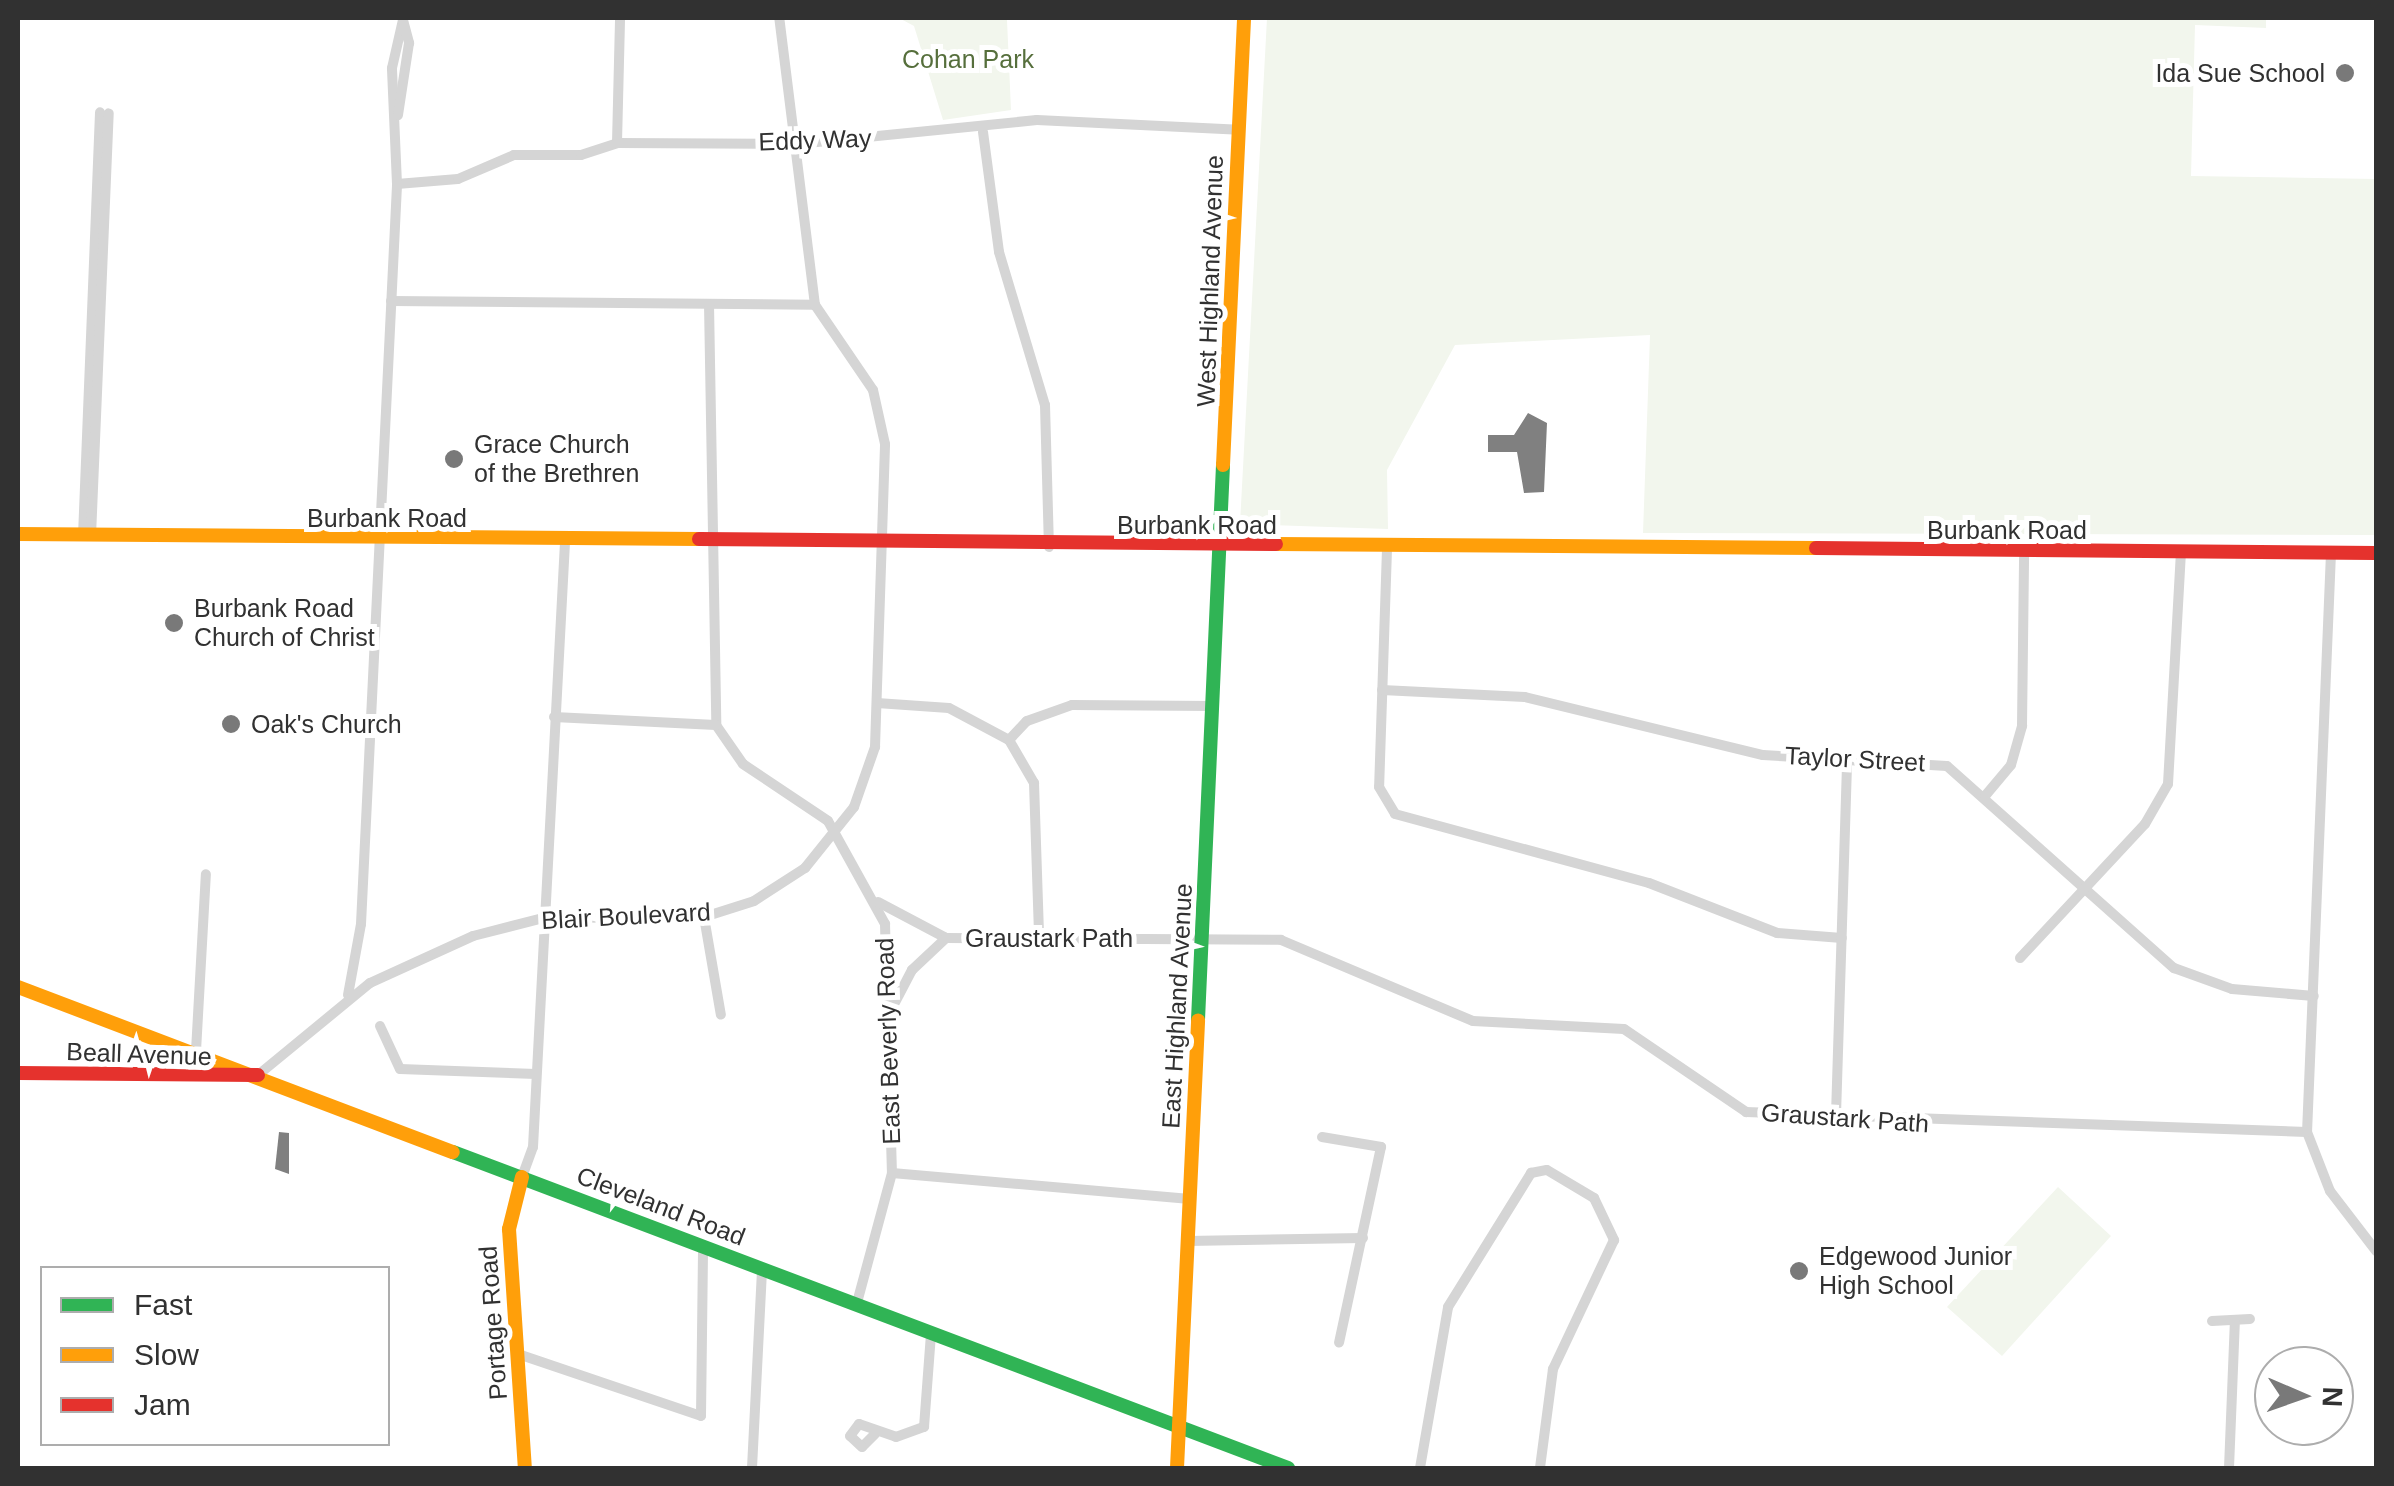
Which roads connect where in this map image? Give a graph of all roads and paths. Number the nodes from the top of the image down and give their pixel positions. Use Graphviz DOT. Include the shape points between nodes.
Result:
graph roads {
  1 [pos="620,18"];
  2 [pos="779,18"];
  3 [pos="1244,18"];
  4 [pos="105,112"];
  5 [pos="398,115"];
  6 [pos="1239,130"];
  7 [pos="982,132"];
  8 [pos="617,143"];
  9 [pos="797,144"];
  10 [pos="396,184"];
  11 [pos="391,301"];
  12 [pos="710,304"];
  13 [pos="815,305"];
  14 [pos="18,534"];
  15 [pos="87,536"];
  16 [pos="382,540"];
  17 [pos="565,542"];
  18 [pos="716,545"];
  19 [pos="881,546"];
  20 [pos="1222,546"];
  21 [pos="1049,548"];
  22 [pos="1387,548"];
  23 [pos="2181,552"];
  24 [pos="2024,553"];
  25 [pos="2331,553"];
  26 [pos="2376,554"];
  27 [pos="1382,690"];
  28 [pos="876,702"];
  29 [pos="1214,706"];
  30 [pos="554,717"];
  31 [pos="716,724"];
  32 [pos="1009,740"];
  33 [pos="1847,756"];
  34 [pos="1984,796"];
  35 [pos="837,834"];
  36 [pos="206,874"];
  37 [pos="2086,889"];
  38 [pos="877,902"];
  39 [pos="704,917"];
  40 [pos="544,918"];
  41 [pos="1039,934"];
  42 [pos="1204,936"];
  43 [pos="946,938"];
  44 [pos="1842,938"];
  45 [pos="2020,958"];
  46 [pos="18,987"];
  47 [pos="2314,996"];
  48 [pos="345,999"];
  49 [pos="889,1014"];
  50 [pos="721,1015"];
  51 [pos="380,1026"];
  52 [pos="196,1051"];
  53 [pos="18,1073"];
  54 [pos="536,1074"];
  55 [pos="258,1075"];
  56 [pos="1836,1115"];
  57 [pos="2307,1132"];
  58 [pos="1322,1137"];
  59 [pos="892,1172"];
  60 [pos="522,1177"];
  61 [pos="1190,1198"];
  62 [pos="1363,1238"];
  63 [pos="1188,1241"];
  64 [pos="703,1248"];
  65 [pos="2376,1251"];
  66 [pos="762,1268"];
  67 [pos="857,1303"];
  68 [pos="2212,1320"];
  69 [pos="2235,1320"];
  70 [pos="2250,1320"];
  71 [pos="932,1332"];
  72 [pos="1339,1343"];
  73 [pos="518,1354"];
  74 [pos="1179,1424"];
  75 [pos="874,1434"];
  76 [pos="525,1468"];
  77 [pos="752,1468"];
  78 [pos="1177,1468"];
  79 [pos="1288,1468"];
  80 [pos="1420,1468"];
  81 [pos="1540,1468"];
  82 [pos="2229,1468"];
  1 -- 8 [label="street"];
  2 -- 9 [label="street"];
  3 -- 6 [label="main road, West Highland Avenue"];
  4 -- 15 [label="street"];
  5 -- 5 [label="street" via="392,68 403,20 409,43"];
  5 -- 10 [label="street"];
  6 -- 7 [label="street, Eddy Way" via="1037,120"];
  6 -- 20 [label="main road, West Highland Avenue"];
  7 -- 9 [label="street, Eddy Way"];
  7 -- 21 [label="street" via="1000,252 1045,405"];
  8 -- 9 [label="street, Eddy Way"];
  8 -- 10 [label="street, Eddy Way" via="581,155 514,154 458,179"];
  9 -- 13 [label="street"];
  10 -- 11 [label="street"];
  11 -- 12 [label="street"];
  11 -- 16 [label="street"];
  12 -- 13 [label="street"];
  12 -- 18 [label="street"];
  13 -- 19 [label="street, Blair Boulevard" via="880,414"];
  14 -- 15 [label="main road, Burbank Road"];
  15 -- 16 [label="main road, Burbank Road"];
  16 -- 17 [label="main road, Burbank Road"];
  16 -- 48 [label="street" via="360,942"];
  17 -- 18 [label="main road, Burbank Road"];
  17 -- 30 [label="street"];
  18 -- 19 [label="main road, Burbank Road"];
  18 -- 31 [label="street"];
  19 -- 21 [label="main road, Burbank Road"];
  19 -- 28 [label="street, Blair Boulevard"];
  20 -- 21 [label="main road, Burbank Road"];
  20 -- 22 [label="main road, Burbank Road"];
  20 -- 29 [label="main road, East Highland Avenue"];
  22 -- 24 [label="main road, Burbank Road"];
  22 -- 27 [label="street"];
  23 -- 24 [label="main road, Burbank Road"];
  23 -- 25 [label="main road, Burbank Road"];
  23 -- 37 [label="street" via="2168,784"];
  24 -- 34 [label="street" via="2022,726 2011,765"];
  25 -- 26 [label="main road, Burbank Road"];
  25 -- 47 [label="street"];
  27 -- 33 [label="street, Taylor Street" via="1498,692 1763,755"];
  27 -- 44 [label="street" via="1379,787 1395,814 1649,883 1776,933"];
  28 -- 32 [label="street" via="948,708"];
  28 -- 35 [label="street, Blair Boulevard" via="871,762"];
  29 -- 32 [label="street" via="1072,705 1027,721"];
  29 -- 42 [label="main road, East Highland Avenue"];
  30 -- 31 [label="street"];
  30 -- 40 [label="street"];
  31 -- 35 [label="street, East Beverly Road" via="744,764"];
  32 -- 41 [label="street" via="1034,783"];
  33 -- 34 [label="street, Taylor Street" via="1931,761"];
  33 -- 44 [label="street"];
  34 -- 37 [label="street, Taylor Street"];
  35 -- 38 [label="street, East Beverly Road"];
  35 -- 39 [label="street, Blair Boulevard" via="774,891"];
  36 -- 52 [label="street"];
  37 -- 45 [label="street"];
  37 -- 47 [label="street, Taylor Street" via="2190,976"];
  38 -- 43 [label="street, Graustark Path"];
  38 -- 49 [label="street, East Beverly Road"];
  39 -- 40 [label="street, Blair Boulevard"];
  39 -- 50 [label="street"];
  40 -- 48 [label="street, Blair Boulevard" via="474,936"];
  40 -- 54 [label="street"];
  41 -- 42 [label="street, Graustark Path"];
  41 -- 43 [label="street, Graustark Path"];
  42 -- 56 [label="street, Graustark Path" via="1297,944 1473,1021 1624,1029 1729,1106"];
  42 -- 61 [label="main road, East Highland Avenue"];
  43 -- 49 [label="street, Graustark Path" via="912,970"];
  44 -- 56 [label="street"];
  46 -- 52 [label="main road, Cleveland Road"];
  47 -- 57 [label="street"];
  48 -- 55 [label="street, Blair Boulevard"];
  49 -- 59 [label="street, East Beverly Road"];
  51 -- 54 [label="street" via="400,1069"];
  52 -- 55 [label="main road, Cleveland Road"];
  53 -- 55 [label="main road, Beall Avenue"];
  54 -- 60 [label="street" via="534,1147"];
  55 -- 60 [label="main road, Cleveland Road"];
  56 -- 57 [label="street, Graustark Path"];
  57 -- 65 [label="street" via="2330,1191"];
  58 -- 62 [label="street" via="1381,1147"];
  59 -- 61 [label="street"];
  59 -- 67 [label="street, East Beverly Road"];
  60 -- 64 [label="main road, Cleveland Road"];
  60 -- 73 [label="main road, Portage Road" via="509,1229"];
  61 -- 63 [label="main road, East Highland Avenue"];
  62 -- 63 [label="street"];
  62 -- 72 [label="street"];
  63 -- 74 [label="main road, East Highland Avenue"];
  64 -- 66 [label="main road, Cleveland Road"];
  64 -- 73 [label="street" via="701,1416"];
  66 -- 67 [label="main road, Cleveland Road"];
  66 -- 77 [label="street"];
  67 -- 71 [label="main road, Cleveland Road"];
  68 -- 69 [label="street"];
  69 -- 70 [label="street"];
  69 -- 82 [label="street"];
  71 -- 74 [label="main road, Cleveland Road"];
  71 -- 75 [label="street" via="924,1427 913,1436"];
  73 -- 76 [label="main road, Portage Road"];
  74 -- 78 [label="main road, East Highland Avenue"];
  74 -- 79 [label="main road, Cleveland Road"];
  80 -- 81 [label="street" via="1448,1307 1531,1173 1547,1170 1594,1198 1614,1240 1552,1368"];
}
